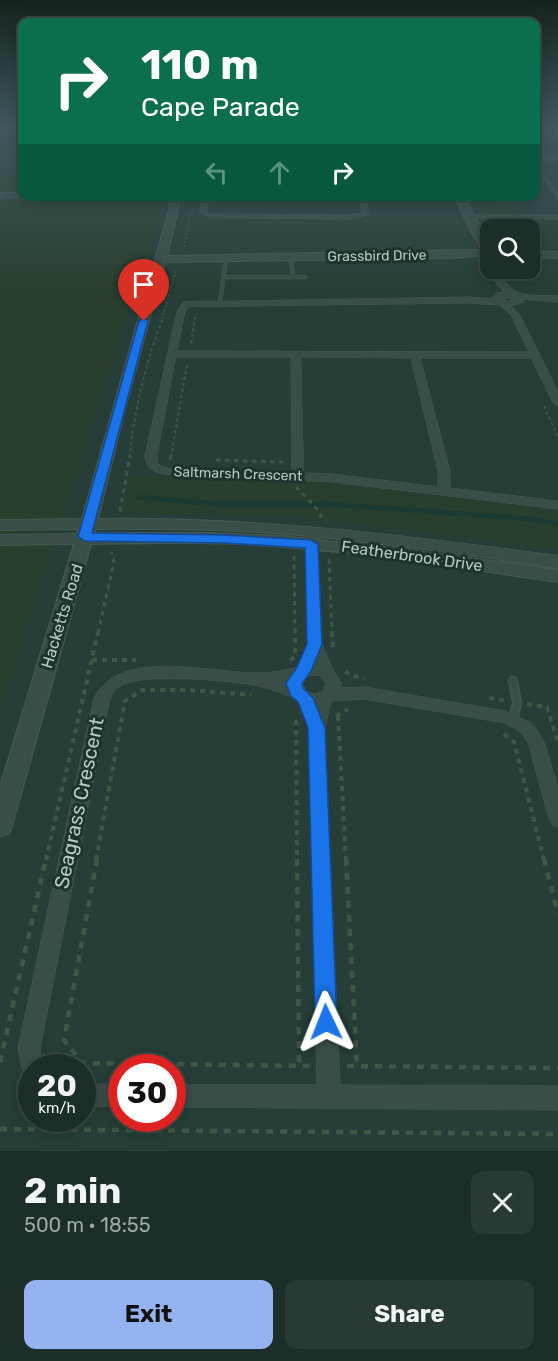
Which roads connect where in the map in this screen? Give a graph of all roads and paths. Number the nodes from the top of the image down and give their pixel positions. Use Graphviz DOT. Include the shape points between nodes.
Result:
graph roads {
  1 [pos="547,182"];
  2 [pos="549,185"];
  3 [pos="558,185"];
  4 [pos="0,196"];
  5 [pos="558,197"];
  6 [pos="18,198"];
  7 [pos="177,201"];
  8 [pos="205,201"];
  9 [pos="364,201"];
  10 [pos="462,201"];
  11 [pos="470,217"];
  12 [pos="558,217"];
  13 [pos="189,220"];
  14 [pos="480,241"];
  15 [pos="183,248"];
  16 [pos="540,255"];
  17 [pos="558,255"];
  18 [pos="480,256"];
  19 [pos="163,257"];
  20 [pos="296,257"];
  21 [pos="226,259"];
  22 [pos="177,266"];
  23 [pos="224,277"];
  24 [pos="293,277"];
  25 [pos="305,277"];
  26 [pos="498,279"];
  27 [pos="501,285"];
  28 [pos="499,299"];
  29 [pos="516,299"];
  30 [pos="558,299"];
  31 [pos="220,302"];
  32 [pos="515,314"];
  33 [pos="172,354"];
  34 [pos="296,355"];
  35 [pos="415,355"];
  36 [pos="535,355"];
  37 [pos="558,403"];
  38 [pos="298,475"];
  39 [pos="444,491"];
  40 [pos="303,495"];
  41 [pos="558,506"];
  42 [pos="120,512"];
  43 [pos="0,525"];
  44 [pos="87,530"];
  45 [pos="314,538"];
  46 [pos="0,540"];
  47 [pos="111,551"];
  48 [pos="286,555"];
  49 [pos="294,556"];
  50 [pos="336,560"];
  51 [pos="558,562"];
  52 [pos="558,576"];
  53 [pos="315,644"];
  54 [pos="92,660"];
  55 [pos="138,660"];
  56 [pos="288,662"];
  57 [pos="301,673"];
  58 [pos="258,681"];
  59 [pos="513,681"];
  60 [pos="328,686"];
  61 [pos="301,695"];
  62 [pos="296,715"];
  63 [pos="338,716"];
  64 [pos="508,726"];
  65 [pos="317,728"];
  66 [pos="558,819"];
  67 [pos="0,826"];
  68 [pos="558,914"];
  69 [pos="30,1054"];
  70 [pos="0,1062"];
  71 [pos="299,1066"];
  72 [pos="357,1066"];
  73 [pos="328,1067"];
  74 [pos="558,1068"];
  75 [pos="186,1096"];
  76 [pos="329,1097"];
  77 [pos="558,1098"];
  78 [pos="0,1129"];
  79 [pos="558,1134"];
  1 -- 2 [label="street"];
  2 -- 3 [label="street"];
  2 -- 5 [label="street"];
  4 -- 6 [label="street"];
  7 -- 19 [label="street, Hacketts Road"];
  8 -- 9 [label="street" via="204,213 214,217 364,215"];
  10 -- 11 [label="street"];
  11 -- 12 [label="street"];
  11 -- 14 [label="street"];
  13 -- 15 [label="path"];
  16 -- 17 [label="street"];
  18 -- 20 [label="street, Grassbird Drive"];
  19 -- 20 [label="street, Grassbird Drive"];
  19 -- 21 [label="street, Grassbird Drive"];
  19 -- 44 [label="street, Hacketts Road" via="122,392"];
  20 -- 21 [label="street, Grassbird Drive"];
  20 -- 24 [label="lane"];
  21 -- 23 [label="lane"];
  22 -- 42 [label="path" via="131,435"];
  23 -- 24 [label="lane"];
  23 -- 31 [label="lane"];
  24 -- 25 [label="lane"];
  26 -- 27 [label="street"];
  27 -- 28 [label="street"];
  27 -- 29 [label="street"];
  28 -- 29 [label="street, Saltmarsh Crescent"];
  28 -- 31 [label="street, Saltmarsh Crescent"];
  28 -- 32 [label="street"];
  29 -- 30 [label="street, Saltmarsh Crescent"];
  29 -- 32 [label="street"];
  31 -- 33 [label="street, Saltmarsh Crescent" via="183,307"];
  32 -- 36 [label="street"];
  33 -- 34 [label="street"];
  33 -- 38 [label="street, Saltmarsh Crescent" via="151,456 153,466 170,471"];
  34 -- 35 [label="street"];
  34 -- 38 [label="street"];
  35 -- 36 [label="street"];
  35 -- 39 [label="street" via="444,471"];
  36 -- 37 [label="street"];
  38 -- 39 [label="street, Saltmarsh Crescent"];
  39 -- 41 [label="street, Saltmarsh Crescent"];
  40 -- 45 [label="path" via="320,512"];
  43 -- 44 [label="street"];
  44 -- 45 [label="street, Featherbrook Drive" via="219,539"];
  44 -- 46 [label="street"];
  44 -- 67 [label="street, Hacketts Road"];
  45 -- 49 [label="path"];
  45 -- 50 [label="path"];
  45 -- 51 [label="street, Featherbrook Drive"];
  45 -- 52 [label="street, Featherbrook Drive"];
  45 -- 53 [label="street"];
  47 -- 54 [label="path" via="114,562"];
  48 -- 49 [label="path"];
  49 -- 56 [label="path" via="295,657"];
  53 -- 57 [label="street"];
  53 -- 60 [label="street"];
  54 -- 55 [label="path"];
  54 -- 70 [label="path"];
  57 -- 58 [label="street, Seagrass Crescent"];
  57 -- 60 [label="street" via="314,669"];
  57 -- 61 [label="street" via="294,683"];
  58 -- 61 [label="street, Seagrass Crescent"];
  58 -- 69 [label="street, Seagrass Crescent" via="140,675 118,680 102,696"];
  58 -- 71 [label="path" via="260,695 142,690 125,701 64,1040 82,1063"];
  59 -- 64 [label="lane" via="517,703"];
  60 -- 61 [label="street" via="315,700"];
  60 -- 64 [label="street"];
  60 -- 65 [label="street"];
  61 -- 65 [label="street"];
  62 -- 71 [label="path"];
  63 -- 72 [label="path"];
  64 -- 66 [label="street" via="527,729 535,738"];
  64 -- 68 [label="path"];
  65 -- 73 [label="street"];
  71 -- 73 [label="path"];
  72 -- 73 [label="path"];
  72 -- 74 [label="path"];
  73 -- 76 [label="street"];
  75 -- 76 [label="street"];
  76 -- 77 [label="street"];
  78 -- 79 [label="path"];
}
